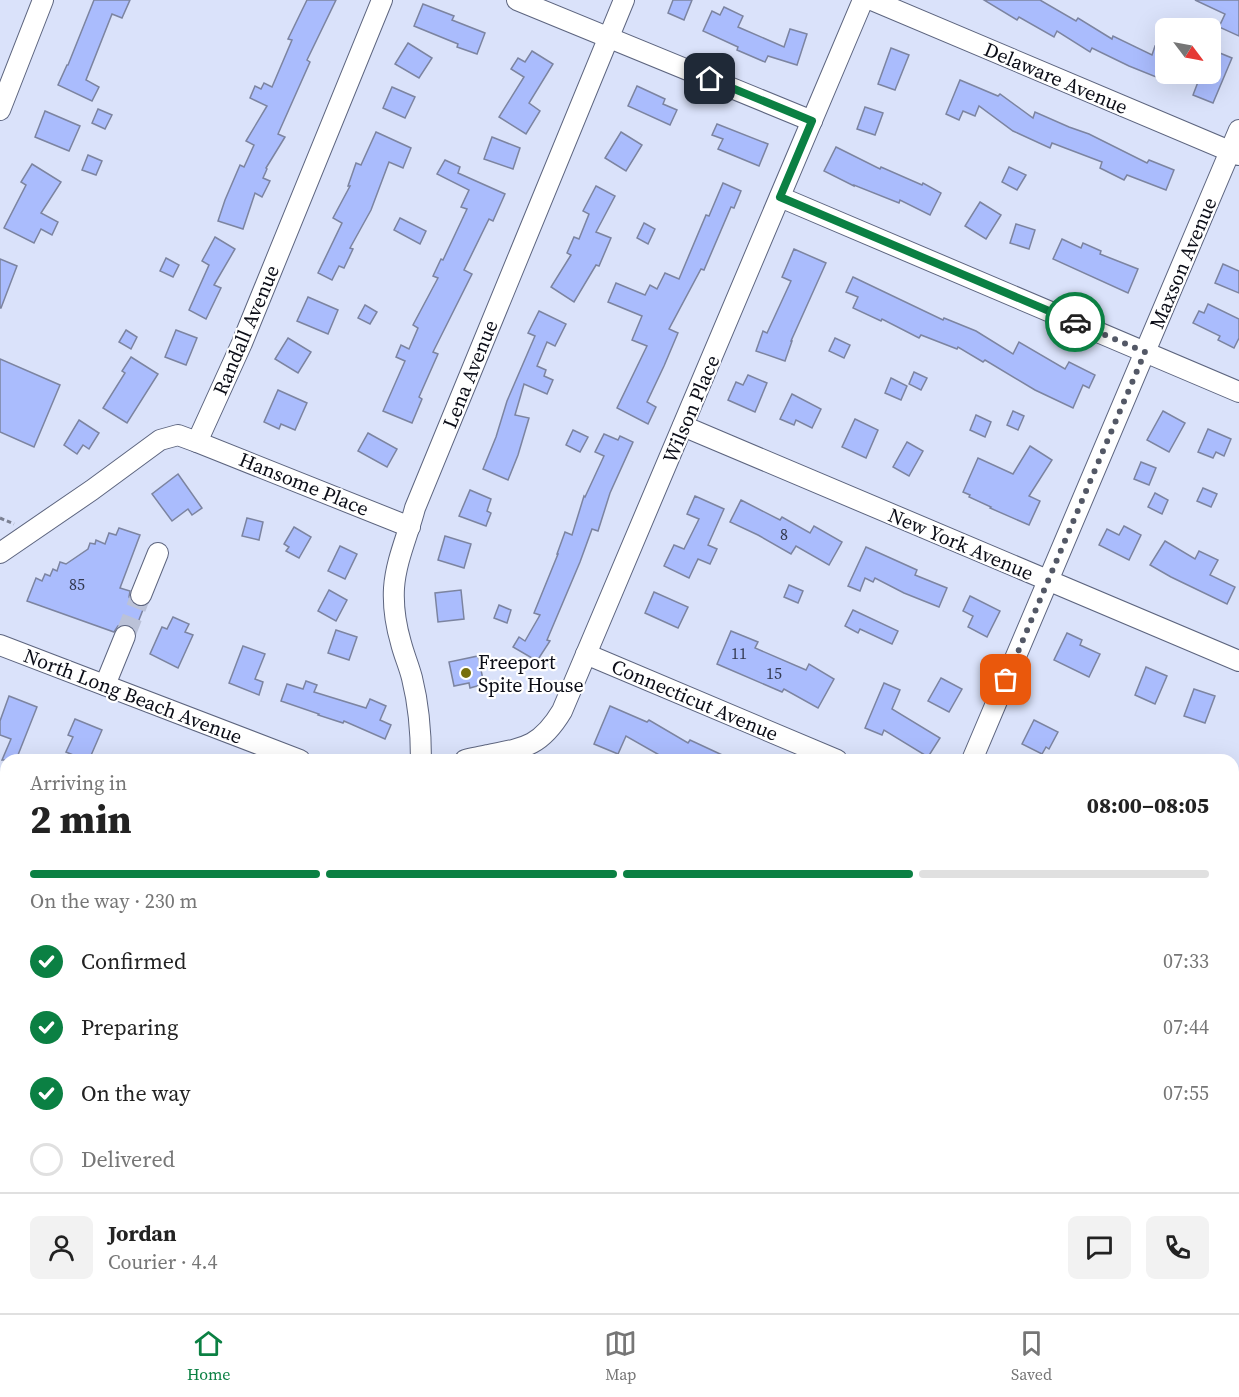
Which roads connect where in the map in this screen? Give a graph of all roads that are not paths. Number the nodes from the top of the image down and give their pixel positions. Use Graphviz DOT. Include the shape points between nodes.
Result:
graph roads {
  1 [pos="43,0"];
  2 [pos="382,0"];
  3 [pos="517,0"];
  4 [pos="624,0"];
  5 [pos="863,0"];
  6 [pos="872,0"];
  7 [pos="609,37"];
  8 [pos="0,110"];
  9 [pos="812,121"];
  10 [pos="1239,130"];
  11 [pos="1234,154"];
  12 [pos="780,197"];
  13 [pos="1145,352"];
  14 [pos="1239,392"];
  15 [pos="683,426"];
  16 [pos="197,442"];
  17 [pos="410,527"];
  18 [pos="158,552"];
  19 [pos="0,553"];
  20 [pos="1048,580"];
  21 [pos="141,595"];
  22 [pos="125,636"];
  23 [pos="0,645"];
  24 [pos="586,654"];
  25 [pos="1239,661"];
  26 [pos="105,686"];
  27 [pos="284,754"];
  28 [pos="421,754"];
  29 [pos="494,754"];
  30 [pos="823,754"];
  31 [pos="975,754"];
  1 -- 8 [label="street"];
  2 -- 16 [label="street, Randall Avenue" via="242,343"];
  3 -- 7 [label="street"];
  4 -- 7 [label="street, Lena Avenue"];
  5 -- 9 [label="street, Wilson Place"];
  6 -- 11 [label="street, Delaware Avenue"];
  7 -- 9 [label="street"];
  7 -- 17 [label="street, Lena Avenue"];
  9 -- 12 [label="street, Wilson Place"];
  10 -- 11 [label="street, Maxson Avenue"];
  11 -- 13 [label="street, Maxson Avenue"];
  12 -- 13 [label="street"];
  12 -- 15 [label="street, Wilson Place"];
  13 -- 14 [label="street"];
  13 -- 20 [label="street, Maxson Avenue"];
  15 -- 20 [label="street, New York Avenue"];
  15 -- 24 [label="street, Wilson Place"];
  16 -- 17 [label="street, Hansome Place"];
  16 -- 19 [label="street" via="178,435 160,440"];
  17 -- 28 [label="street, Lena Avenue" via="397,562 394,605 400,642 419,705"];
  18 -- 21 [label="street"];
  20 -- 25 [label="street, New York Avenue"];
  20 -- 31 [label="street, Maxson Avenue"];
  22 -- 26 [label="street"];
  23 -- 26 [label="street, North Long Beach Avenue"];
  24 -- 29 [label="street, Wilson Place" via="553,726 522,748"];
  24 -- 30 [label="street, Connecticut Avenue"];
  26 -- 27 [label="street, North Long Beach Avenue"];
}
